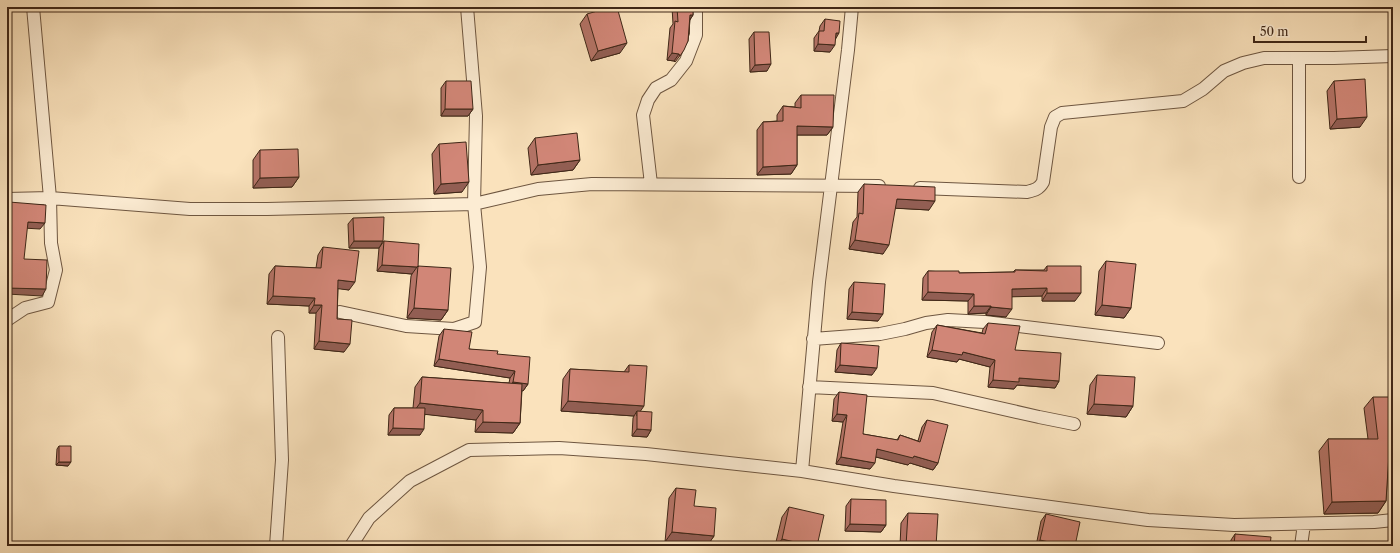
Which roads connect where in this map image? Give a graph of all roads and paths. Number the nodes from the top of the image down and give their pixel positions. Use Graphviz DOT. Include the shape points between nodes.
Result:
graph roads {
  1 [pos="33,7"];
  2 [pos="467,7"];
  3 [pos="696,7"];
  4 [pos="852,7"];
  5 [pos="1393,56"];
  6 [pos="1299,58"];
  7 [pos="1299,177"];
  8 [pos="651,184"];
  9 [pos="830,185"];
  10 [pos="893,186"];
  11 [pos="908,187"];
  12 [pos="50,198"];
  13 [pos="7,199"];
  14 [pos="474,204"];
  15 [pos="340,312"];
  16 [pos="7,320"];
  17 [pos="278,337"];
  18 [pos="814,339"];
  19 [pos="1158,342"];
  20 [pos="809,387"];
  21 [pos="1074,424"];
  22 [pos="802,471"];
  23 [pos="1393,520"];
  24 [pos="1304,524"];
  25 [pos="276,546"];
  26 [pos="351,546"];
  27 [pos="1301,546"];
  1 -- 12 [label="street"];
  2 -- 14 [label="street" via="476,116"];
  3 -- 8 [label="street" via="696,35 686,61 671,80 656,88 648,100 643,115"];
  4 -- 9 [label="street"];
  5 -- 6 [label="street"];
  6 -- 7 [label="street"];
  6 -- 11 [label="street" via="1264,58 1242,63 1224,71 1204,89 1183,101 1062,113 1055,117 1050,127 1043,182 1035,190 1027,192"];
  8 -- 9 [label="street"];
  8 -- 14 [label="street" via="592,184 538,189"];
  9 -- 10 [label="street"];
  9 -- 18 [label="street"];
  12 -- 13 [label="street"];
  12 -- 14 [label="street" via="190,209"];
  12 -- 16 [label="street" via="51,244 56,270 48,302 25,308"];
  14 -- 15 [label="street" via="480,267 475,322 454,329 406,326"];
  17 -- 25 [label="street" via="282,460"];
  18 -- 19 [label="street" via="880,334 926,322 948,320"];
  18 -- 20 [label="street"];
  20 -- 21 [label="street" via="934,393"];
  20 -- 22 [label="street"];
  22 -- 24 [label="street" via="1148,520 1234,525"];
  22 -- 26 [label="street" via="646,454 559,448 469,450 410,482 369,518"];
  23 -- 24 [label="street"];
  24 -- 27 [label="street"];
}
